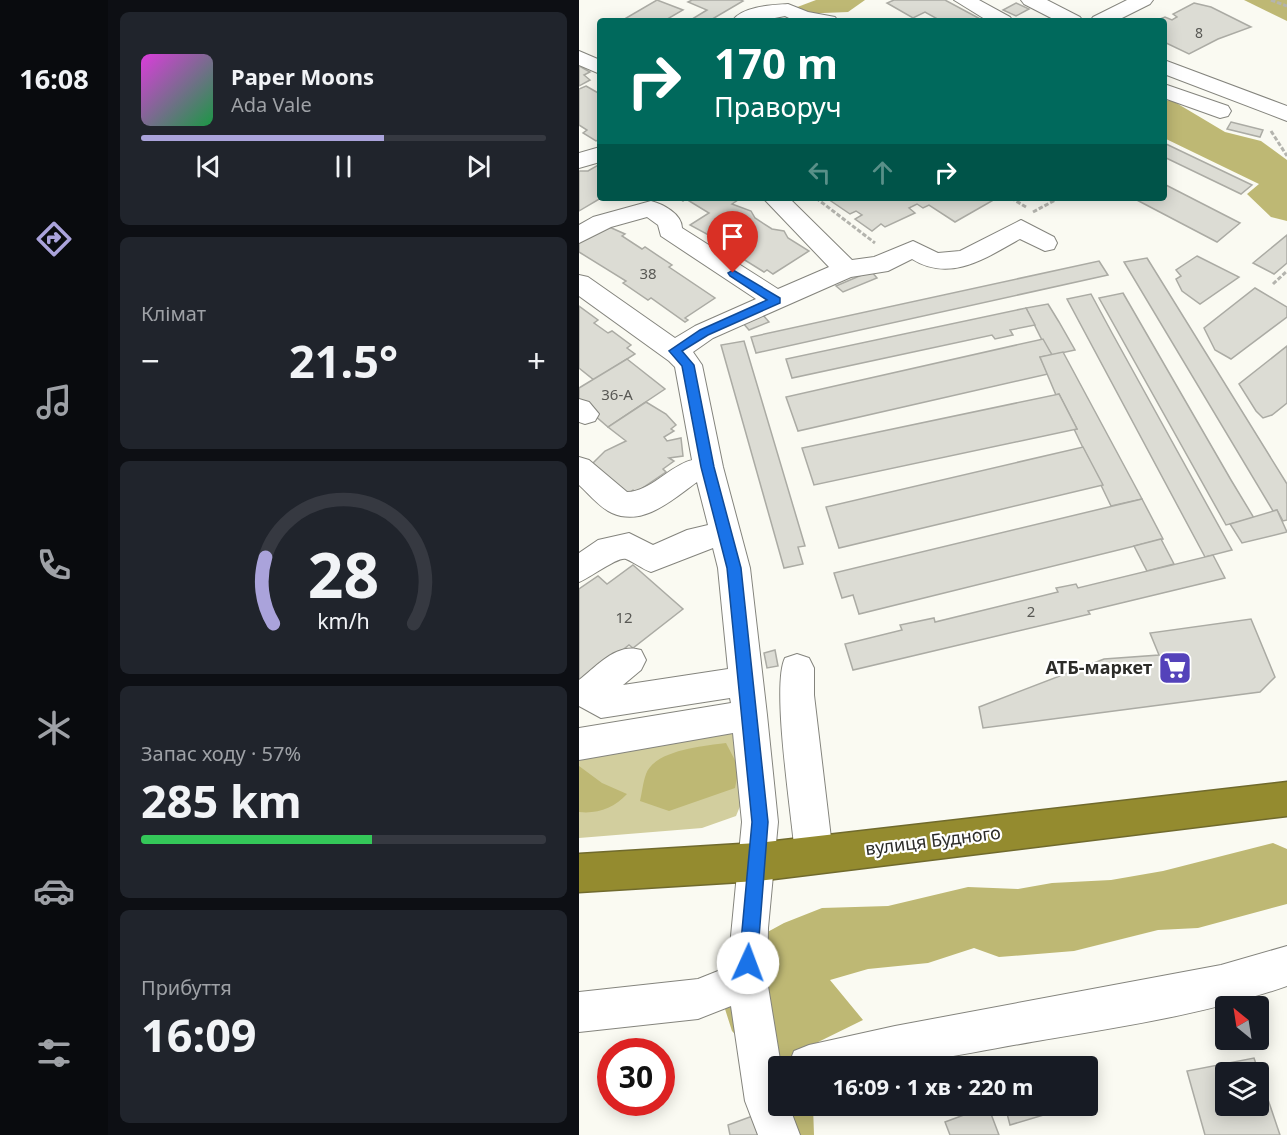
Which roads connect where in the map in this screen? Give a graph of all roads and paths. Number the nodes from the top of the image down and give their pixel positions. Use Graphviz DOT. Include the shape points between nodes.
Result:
graph roads {
  1 [pos="964,0"];
  2 [pos="1031,0"];
  3 [pos="1143,0"];
  4 [pos="1271,0"];
  5 [pos="1287,6"];
  6 [pos="750,18"];
  7 [pos="809,18"];
  8 [pos="997,18"];
  9 [pos="1067,18"];
  10 [pos="1106,18"];
  11 [pos="579,57"];
  12 [pos="597,66"];
  13 [pos="1167,67"];
  14 [pos="1167,92"];
  15 [pos="1279,117"];
  16 [pos="597,155"];
  17 [pos="1287,156"];
  18 [pos="579,161"];
  19 [pos="777,201"];
  20 [pos="820,201"];
  21 [pos="1055,201"];
  22 [pos="1031,219"];
  23 [pos="579,235"];
  24 [pos="1045,243"];
  25 [pos="895,257"];
  26 [pos="846,269"];
  27 [pos="1287,271"];
  28 [pos="579,284"];
  29 [pos="1273,284"];
  30 [pos="776,300"];
  31 [pos="675,351"];
  32 [pos="584,457"];
  33 [pos="708,467"];
  34 [pos="726,534"];
  35 [pos="579,569"];
  36 [pos="629,660"];
  37 [pos="797,668"];
  38 [pos="748,698"];
  39 [pos="579,744"];
  40 [pos="1287,801"];
  41 [pos="815,855"];
  42 [pos="756,862"];
  43 [pos="579,873"];
  44 [pos="1287,966"];
  45 [pos="747,981"];
  46 [pos="579,1012"];
  47 [pos="848,1056"];
  48 [pos="768,1065"];
  49 [pos="768,1087"];
  50 [pos="768,1106"];
  51 [pos="772,1116"];
  52 [pos="779,1135"];
  1 -- 8 [label="street"];
  2 -- 9 [label="street"];
  3 -- 10 [label="street"];
  4 -- 5 [label="path"];
  6 -- 7 [label="street" via="768,11 788,10"];
  11 -- 12 [label="street"];
  13 -- 15 [label="street"];
  14 -- 15 [label="street" via="1234,117"];
  15 -- 17 [label="path"];
  16 -- 18 [label="street"];
  19 -- 26 [label="street"];
  20 -- 25 [label="path"];
  21 -- 22 [label="path"];
  22 -- 24 [label="street"];
  22 -- 25 [label="street" via="966,258 934,261 913,249"];
  23 -- 30 [label="street" via="602,222 651,208 670,222 670,231"];
  25 -- 26 [label="street" via="879,265"];
  26 -- 30 [label="street"];
  27 -- 29 [label="path"];
  28 -- 31 [label="street"];
  30 -- 31 [label="street"];
  31 -- 33 [label="street" via="688,365"];
  32 -- 33 [label="street" via="620,504 642,504 691,471"];
  33 -- 34 [label="street"];
  34 -- 35 [label="street" via="698,539 651,560 629,545 609,549"];
  34 -- 38 [label="street" via="734,568"];
  36 -- 38 [label="street" via="588,693 601,703"];
  37 -- 41 [label="street"];
  38 -- 39 [label="street"];
  38 -- 42 [label="street" via="760,822"];
  40 -- 41 [label="highway, вулиця Будного"];
  41 -- 42 [label="highway, вулиця Будного"];
  42 -- 43 [label="highway, вулиця Будного"];
  42 -- 45 [label="street"];
  44 -- 47 [label="street" via="1246,981 1073,1017"];
  45 -- 46 [label="street" via="698,999"];
  45 -- 48 [label="street"];
  49 -- 50 [label="street"];
  51 -- 52 [label="street"];
}
